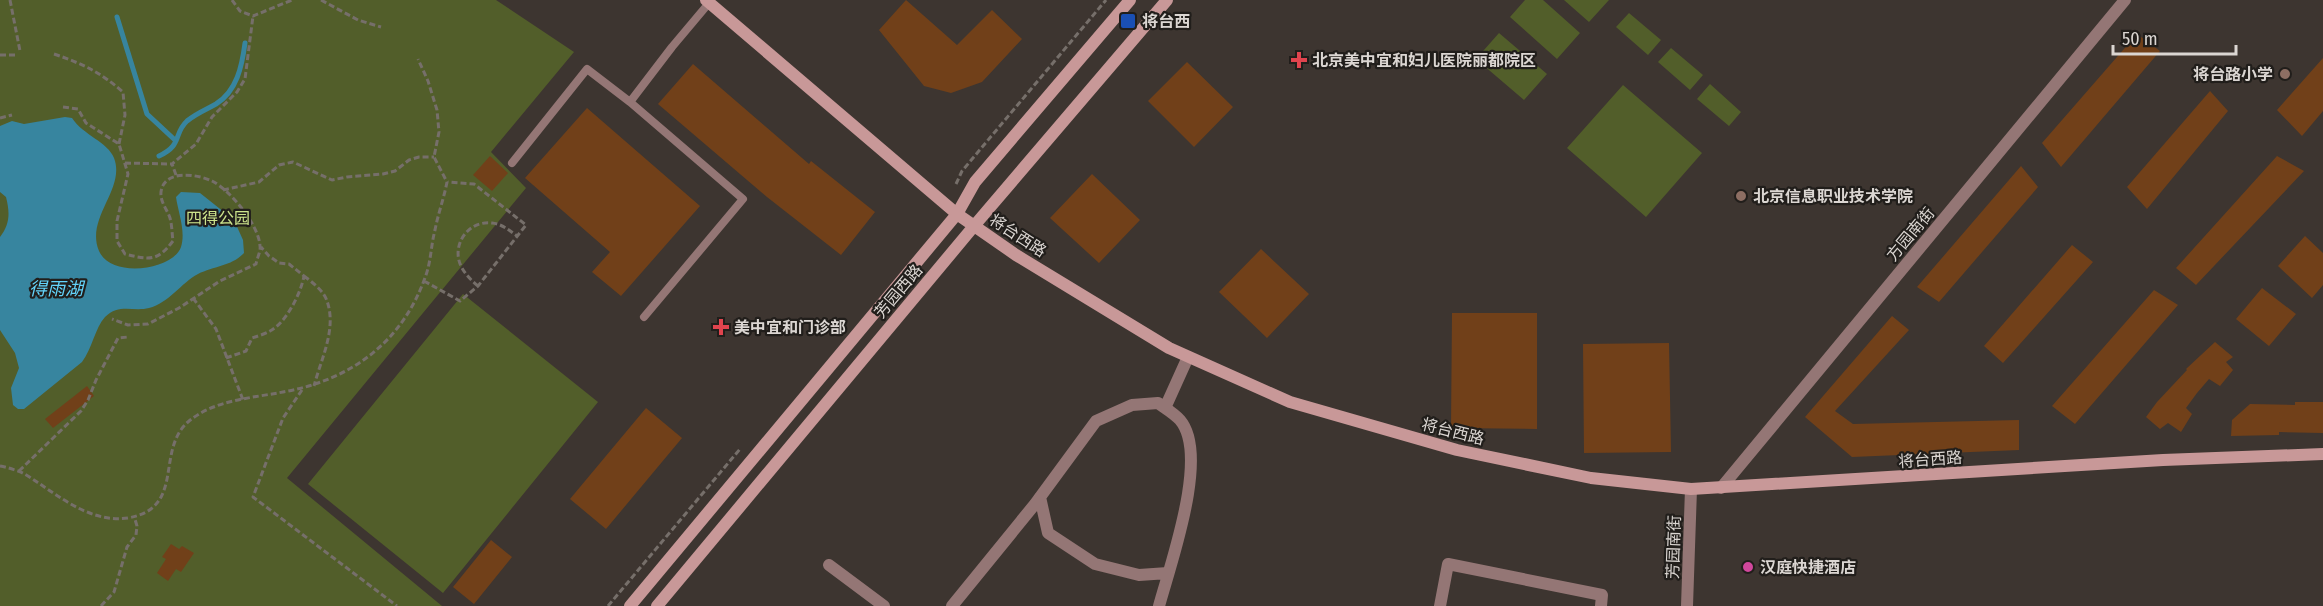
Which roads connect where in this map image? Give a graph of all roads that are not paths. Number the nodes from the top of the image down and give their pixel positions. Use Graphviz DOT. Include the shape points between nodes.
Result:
graph roads {
  1 [pos="1130,0"];
  2 [pos="1167,0"];
  3 [pos="2125,0"];
  4 [pos="707,2"];
  5 [pos="630,102"];
  6 [pos="512,163"];
  7 [pos="957,214"];
  8 [pos="974,226"];
  9 [pos="644,317"];
  10 [pos="1188,357"];
  11 [pos="1165,408"];
  12 [pos="2323,454"];
  13 [pos="1720,488"];
  14 [pos="1691,489"];
  15 [pos="1040,497"];
  16 [pos="829,565"];
  17 [pos="1168,573"];
  18 [pos="630,606"];
  19 [pos="657,606"];
  20 [pos="884,606"];
  21 [pos="952,606"];
  22 [pos="1159,606"];
  23 [pos="1440,606"];
  24 [pos="1601,606"];
  25 [pos="1688,606"];
  1 -- 7 [label="street, 芳园西路" via="975,182"];
  2 -- 8 [label="street, 芳园西路"];
  3 -- 13 [label="street, 方园南街"];
  4 -- 5 [label="lane"];
  4 -- 7 [label="street, 将台西路"];
  5 -- 6 [label="lane" via="587,69"];
  5 -- 9 [label="lane" via="742,199"];
  7 -- 8 [label="street, 将台西路"];
  7 -- 18 [label="street, 芳园西路"];
  8 -- 10 [label="street, 将台西路"];
  8 -- 19 [label="street, 芳园西路"];
  10 -- 11 [label="street"];
  10 -- 14 [label="street, 将台西路" via="1290,402 1457,450 1591,478"];
  11 -- 15 [label="street" via="1158,403 1132,405 1096,421"];
  11 -- 17 [label="street" via="1181,421 1185,430 1191,447 1192,479"];
  12 -- 13 [label="street, 将台西路" via="2163,460"];
  13 -- 14 [label="street, 将台西路"];
  14 -- 25 [label="street, 芳园南街"];
  15 -- 17 [label="street" via="1048,533 1095,564 1139,575"];
  15 -- 21 [label="street"];
  16 -- 20 [label="street"];
  17 -- 22 [label="street"];
  23 -- 24 [label="street" via="1448,564 1602,595"];
}
